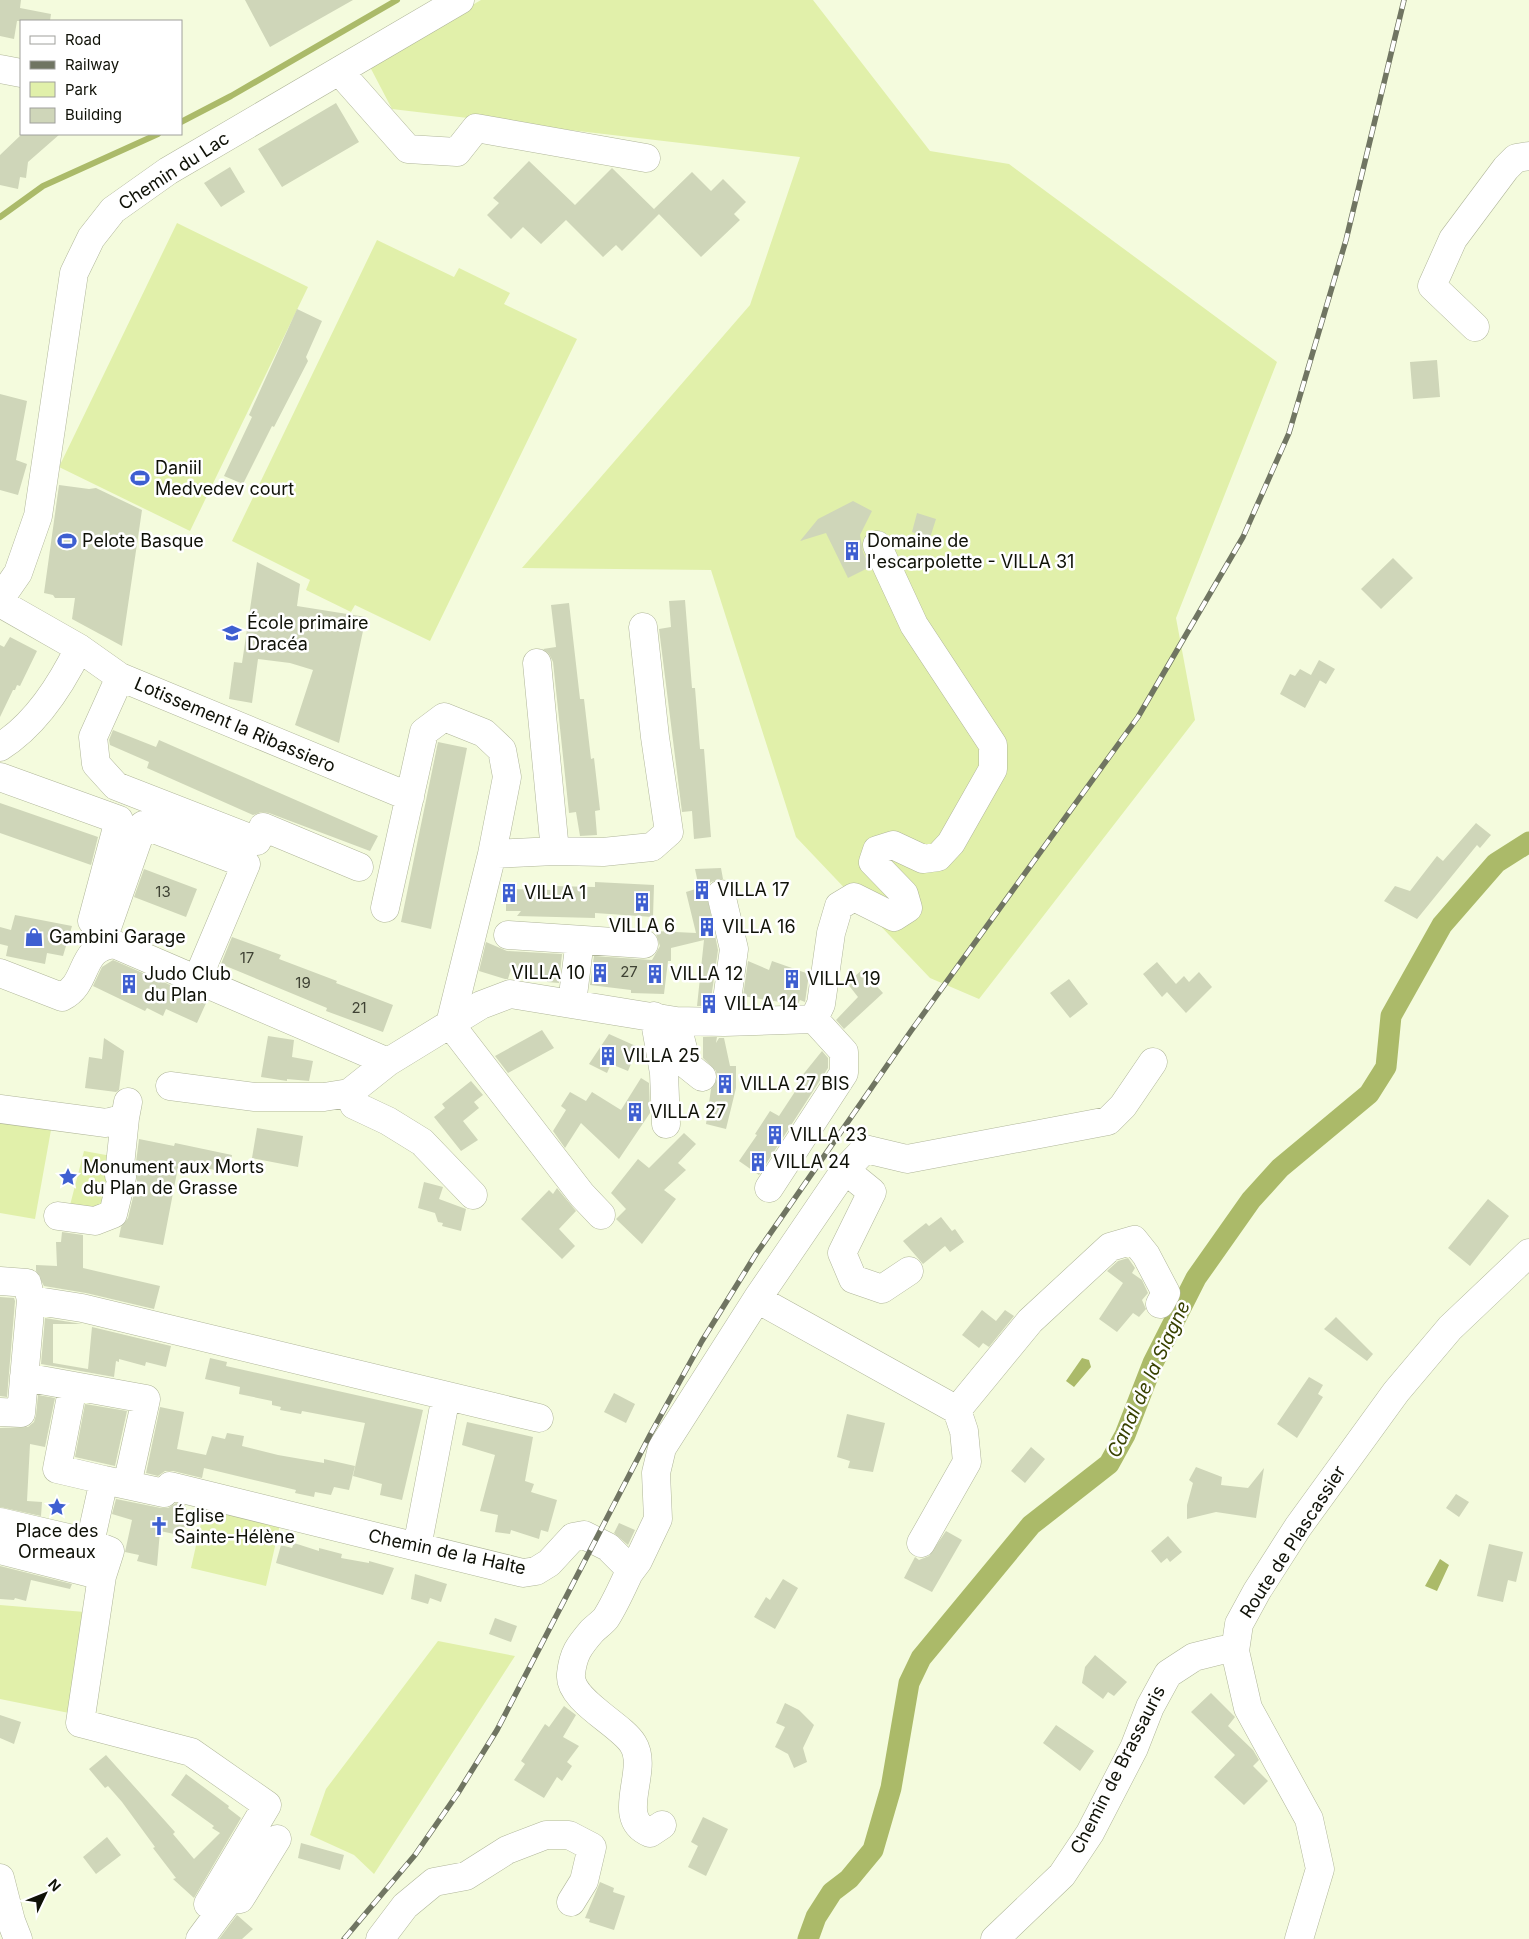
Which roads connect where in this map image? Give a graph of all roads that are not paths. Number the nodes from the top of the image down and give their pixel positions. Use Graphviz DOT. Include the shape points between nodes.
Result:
graph roads {
  1 [pos="460,0"];
  2 [pos="0,69"];
  3 [pos="339,71"];
  4 [pos="20,73"];
  5 [pos="1529,156"];
  6 [pos="646,158"];
  7 [pos="1475,327"];
  8 [pos="877,546"];
  9 [pos="0,601"];
  10 [pos="643,626"];
  11 [pos="79,648"];
  12 [pos="537,663"];
  13 [pos="120,677"];
  14 [pos="0,747"];
  15 [pos="0,777"];
  16 [pos="410,797"];
  17 [pos="556,851"];
  18 [pos="492,854"];
  19 [pos="359,867"];
  20 [pos="721,894"];
  21 [pos="385,908"];
  22 [pos="508,935"];
  23 [pos="580,940"];
  24 [pos="644,944"];
  25 [pos="96,949"];
  26 [pos="0,973"];
  27 [pos="197,980"];
  28 [pos="572,1003"];
  29 [pos="665,1018"];
  30 [pos="814,1019"];
  31 [pos="724,1022"];
  32 [pos="450,1024"];
  33 [pos="388,1062"];
  34 [pos="1153,1062"];
  35 [pos="702,1077"];
  36 [pos="170,1086"];
  37 [pos="349,1093"];
  38 [pos="0,1109"];
  39 [pos="666,1124"];
  40 [pos="845,1170"];
  41 [pos="769,1188"];
  42 [pos="474,1195"];
  43 [pos="602,1215"];
  44 [pos="58,1216"];
  45 [pos="1529,1254"];
  46 [pos="909,1271"];
  47 [pos="0,1281"];
  48 [pos="757,1299"];
  49 [pos="31,1300"];
  50 [pos="1160,1304"];
  51 [pos="24,1377"];
  52 [pos="73,1386"];
  53 [pos="446,1396"];
  54 [pos="957,1410"];
  55 [pos="0,1412"];
  56 [pos="539,1418"];
  57 [pos="116,1483"];
  58 [pos="0,1522"];
  59 [pos="90,1542"];
  60 [pos="921,1543"];
  61 [pos="417,1547"];
  62 [pos="0,1550"];
  63 [pos="629,1574"];
  64 [pos="102,1576"];
  65 [pos="1236,1651"];
  66 [pos="662,1824"];
  67 [pos="277,1839"];
  68 [pos="0,1878"];
  69 [pos="571,1902"];
  70 [pos="208,1904"];
  71 [pos="18,1939"];
  72 [pos="200,1939"];
  73 [pos="380,1939"];
  74 [pos="995,1939"];
  75 [pos="1299,1939"];
  1 -- 3 [label="street, Chemin du Lac"];
  2 -- 4 [label="street"];
  3 -- 6 [label="street" via="408,149 457,152 476,128"];
  3 -- 9 [label="street, Chemin du Lac" via="168,171 113,210 90,238 74,273 38,516 18,573"];
  5 -- 7 [label="street" via="1516,158 1506,168 1453,239 1432,286"];
  8 -- 30 [label="street" via="914,624 993,745 993,769 950,843 938,857 924,859 893,845 877,850 873,862 904,894 908,908 894,917 854,897 839,906 831,934 821,1004"];
  9 -- 11 [label="street"];
  10 -- 17 [label="street" via="669,832 652,847 603,852"];
  11 -- 13 [label="street"];
  11 -- 14 [label="street" via="63,680 19,734"];
  12 -- 17 [label="street"];
  13 -- 16 [label="street, Lotissement la Ribassiero"];
  13 -- 19 [label="street, Lotissement la Ribassiero" via="93,737 96,764 116,786 257,841 263,827"];
  15 -- 25 [label="street" via="119,820 86,940"];
  16 -- 18 [label="street" via="424,732 444,717 484,734 502,750 507,777"];
  16 -- 21 [label="street"];
  17 -- 18 [label="street"];
  18 -- 32 [label="street"];
  20 -- 31 [label="street" via="734,949"];
  22 -- 23 [label="street"];
  23 -- 24 [label="street"];
  23 -- 28 [label="street"];
  25 -- 26 [label="street" via="71,993 62,997"];
  25 -- 27 [label="street" via="114,944"];
  25 -- 27 [label="street" via="143,825 246,864"];
  27 -- 33 [label="street"];
  28 -- 29 [label="street"];
  28 -- 32 [label="street" via="510,994 481,1005"];
  29 -- 31 [label="street"];
  29 -- 35 [label="street" via="687,1065"];
  29 -- 39 [label="street"];
  30 -- 31 [label="street"];
  30 -- 41 [label="street" via="844,1052 844,1074"];
  32 -- 33 [label="street"];
  32 -- 43 [label="street" via="582,1194"];
  33 -- 37 [label="street"];
  34 -- 40 [label="street" via="1123,1106 1108,1121 907,1159 865,1149"];
  36 -- 37 [label="street" via="255,1097 324,1097"];
  37 -- 42 [label="street" via="354,1105 422,1142"];
  38 -- 44 [label="street" via="106,1123 127,1109 119,1175 122,1177 113,1214 94,1221"];
  40 -- 46 [label="street" via="872,1192 842,1253 853,1278 882,1289"];
  40 -- 48 [label="street"];
  45 -- 65 [label="street, Route de Plascassier" via="1450,1328 1396,1392 1298,1527 1257,1590 1239,1624"];
  47 -- 49 [label="street" via="27,1283"];
  48 -- 54 [label="street"];
  48 -- 63 [label="street" via="662,1448 656,1474 658,1519"];
  49 -- 51 [label="street"];
  49 -- 53 [label="street" via="82,1308"];
  50 -- 54 [label="street" via="1166,1293 1146,1255 1134,1240 1110,1248 1030,1321"];
  51 -- 52 [label="street"];
  51 -- 55 [label="street" via="21,1413"];
  52 -- 57 [label="street" via="57,1469"];
  52 -- 57 [label="street" via="146,1399"];
  53 -- 56 [label="street"];
  53 -- 61 [label="street"];
  54 -- 60 [label="street" via="964,1431 967,1462"];
  57 -- 59 [label="street"];
  57 -- 61 [label="street, Chemin de la Halte" via="164,1494 170,1486"];
  58 -- 59 [label="street"];
  59 -- 64 [label="street" via="110,1551"];
  61 -- 63 [label="street, Chemin de la Halte" via="523,1572 536,1571 549,1563 573,1537 584,1535 608,1548 626,1565"];
  62 -- 64 [label="street"];
  63 -- 66 [label="street" via="605,1619 575,1652 570,1677 578,1694 632,1742 640,1759 634,1819 650,1833"];
  64 -- 70 [label="street" via="80,1724 191,1752 267,1805"];
  65 -- 74 [label="street, Chemin de Brassauris" via="1222,1650 1194,1657 1168,1674 1090,1832 1062,1875"];
  65 -- 75 [label="street, Route de Plascassier" via="1248,1708 1309,1819 1320,1869"];
  67 -- 72 [label="street" via="240,1899 229,1900"];
  68 -- 71 [label="street"];
  69 -- 73 [label="street" via="584,1881 592,1847 569,1835 546,1834 507,1850 466,1876 434,1882 405,1906"];
}
